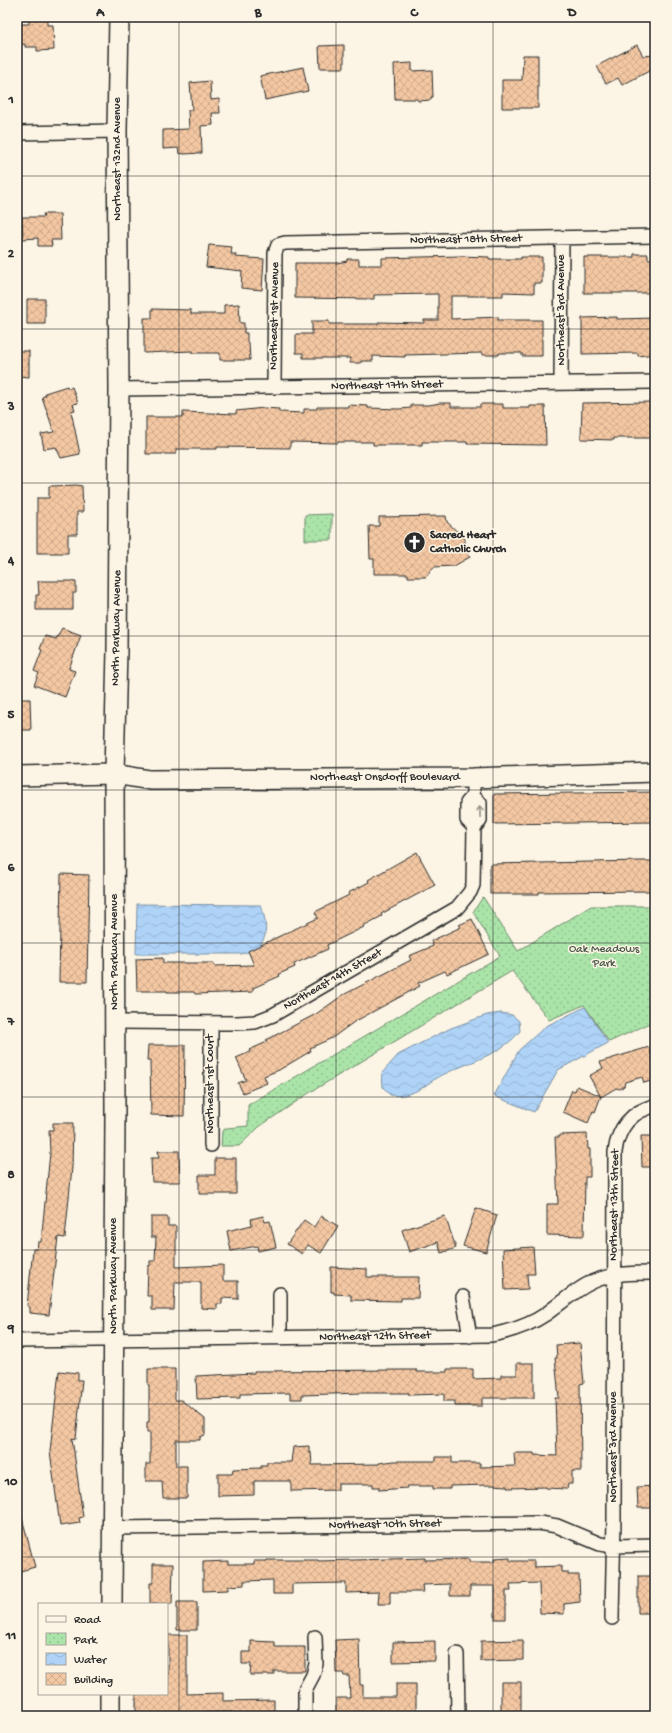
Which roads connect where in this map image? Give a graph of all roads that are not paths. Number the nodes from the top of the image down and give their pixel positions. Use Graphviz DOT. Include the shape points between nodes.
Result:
graph roads {
  1 [pos="119,17"];
  2 [pos="117,131"];
  3 [pos="17,133"];
  4 [pos="655,236"];
  5 [pos="562,238"];
  6 [pos="278,245"];
  7 [pos="118,300"];
  8 [pos="655,382"];
  9 [pos="561,383"];
  10 [pos="274,387"];
  11 [pos="119,389"];
  12 [pos="655,772"];
  13 [pos="114,774"];
  14 [pos="17,776"];
  15 [pos="473,787"];
  16 [pos="115,1022"];
  17 [pos="211,1023"];
  18 [pos="655,1106"];
  19 [pos="211,1145"];
  20 [pos="655,1273"];
  21 [pos="613,1275"];
  22 [pos="280,1294"];
  23 [pos="463,1297"];
  24 [pos="470,1336"];
  25 [pos="280,1338"];
  26 [pos="113,1340"];
  27 [pos="17,1341"];
  28 [pos="112,1528"];
  29 [pos="655,1545"];
  30 [pos="614,1546"];
  31 [pos="112,1603"];
  32 [pos="612,1618"];
  33 [pos="316,1637"];
  34 [pos="458,1654"];
  35 [pos="110,1695"];
  36 [pos="110,1716"];
  37 [pos="305,1716"];
  38 [pos="458,1716"];
  1 -- 2 [label="street, Northeast 132nd Avenue"];
  2 -- 3 [label="street"];
  2 -- 7 [label="street, Northeast 132nd Avenue"];
  4 -- 5 [label="street, Northeast 18th Street"];
  5 -- 6 [label="street, Northeast 18th Street"];
  5 -- 9 [label="street, Northeast 3rd Avenue"];
  6 -- 10 [label="street, Northeast 1st Avenue" via="275,253"];
  7 -- 11 [label="street, North Parkway Avenue"];
  8 -- 9 [label="street, Northeast 17th Street"];
  9 -- 10 [label="street, Northeast 17th Street"];
  10 -- 11 [label="street, Northeast 17th Street"];
  11 -- 13 [label="street, North Parkway Avenue"];
  12 -- 15 [label="street, Northeast Onsdorff Boulevard"];
  13 -- 14 [label="street, Northeast Onsdorff Boulevard"];
  13 -- 15 [label="street, Northeast Onsdorff Boulevard" via="150,780"];
  13 -- 16 [label="street, North Parkway Avenue"];
  15 -- 17 [label="street, Northeast 14th Street" via="480,803 480,821 474,827 473,884 457,908 273,1015 255,1022"];
  16 -- 17 [label="street, Northeast 14th Street"];
  16 -- 26 [label="street, North Parkway Avenue"];
  17 -- 19 [label="street, Northeast 1st Court"];
  18 -- 21 [label="street, Northeast 13th Street" via="632,1117 621,1129 616,1144"];
  20 -- 21 [label="street, Northeast 12th Street"];
  21 -- 24 [label="street, Northeast 12th Street" via="578,1290 545,1315 520,1328 492,1335"];
  21 -- 30 [label="street, Northeast 3rd Avenue"];
  22 -- 25 [label="street"];
  23 -- 24 [label="street"];
  24 -- 25 [label="street, Northeast 12th Street"];
  25 -- 26 [label="street, Northeast 12th Street"];
  26 -- 27 [label="street, Northeast 12th Street"];
  26 -- 28 [label="street, North Parkway Avenue"];
  28 -- 30 [label="street, Northeast 10th Street" via="539,1523 557,1526 600,1544"];
  28 -- 31 [label="street, North Parkway Avenue"];
  29 -- 30 [label="street, Northeast 10th Street"];
  30 -- 32 [label="street, Northeast 3rd Avenue"];
  33 -- 37 [label="street" via="316,1664 305,1690"];
  34 -- 38 [label="street"];
  35 -- 36 [label="street"];
}
